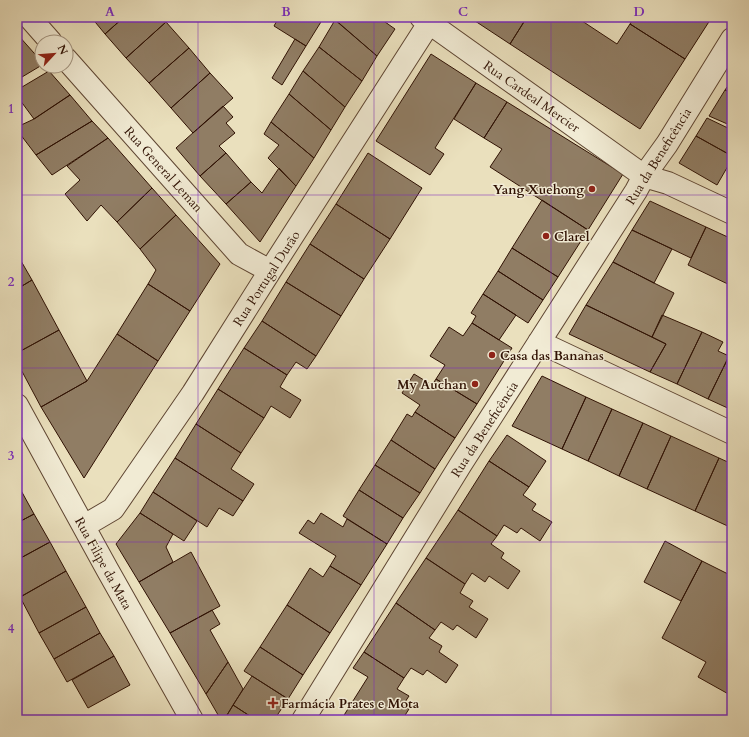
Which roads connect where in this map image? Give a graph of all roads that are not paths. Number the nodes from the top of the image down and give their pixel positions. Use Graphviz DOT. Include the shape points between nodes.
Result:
graph roads {
  1 [pos="29,17"];
  2 [pos="428,19"];
  3 [pos="44,34"];
  4 [pos="732,40"];
  5 [pos="74,68"];
  6 [pos="644,176"];
  7 [pos="732,213"];
  8 [pos="270,271"];
  9 [pos="540,342"];
  10 [pos="19,412"];
  11 [pos="732,433"];
  12 [pos="84,526"];
  13 [pos="192,720"];
  14 [pos="303,720"];
  1 -- 3 [label="street"];
  2 -- 6 [label="street, Rua Cardeal Mercier"];
  2 -- 8 [label="street, Rua Portugal Durão"];
  4 -- 6 [label="street, Rua da Beneficência"];
  5 -- 8 [label="street, Rua General Leman" via="239,254"];
  6 -- 7 [label="street, Rua Cardeal Mercier" via="668,183"];
  6 -- 9 [label="street, Rua da Beneficência"];
  8 -- 12 [label="street, Rua Portugal Durão" via="193,393 113,509"];
  9 -- 11 [label="street"];
  9 -- 14 [label="street, Rua da Beneficência"];
  10 -- 12 [label="street, Rua Filipe da Mata"];
  12 -- 13 [label="street, Rua Filipe da Mata"];
}
